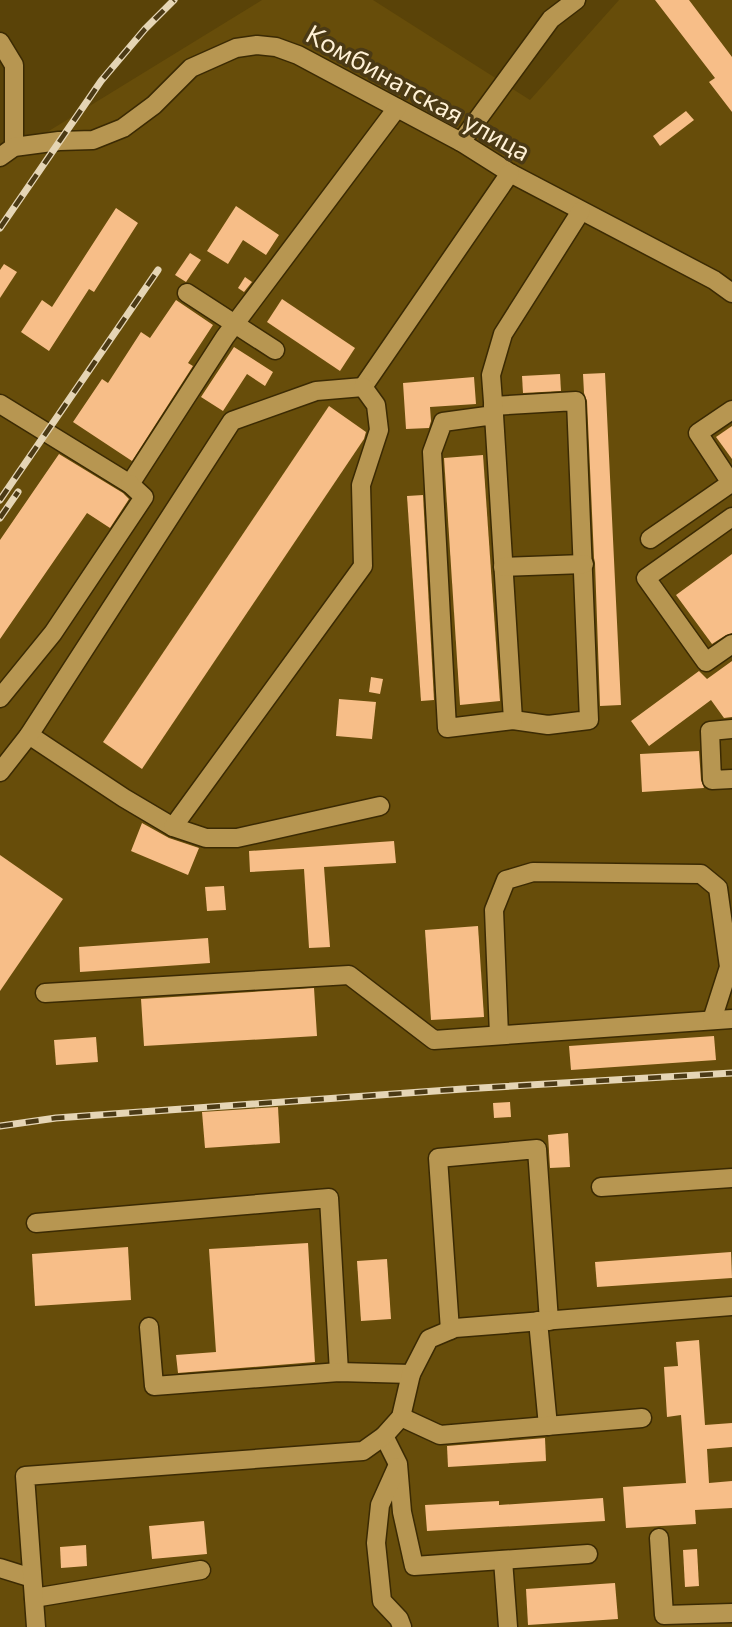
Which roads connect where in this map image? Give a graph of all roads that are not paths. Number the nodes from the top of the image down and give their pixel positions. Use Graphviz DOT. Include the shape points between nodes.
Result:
graph roads {
  1 [pos="576,0"];
  2 [pos="0,42"];
  3 [pos="397,108"];
  4 [pos="461,142"];
  5 [pos="7,152"];
  6 [pos="510,173"];
  7 [pos="581,211"];
  8 [pos="187,293"];
  9 [pos="732,293"];
  10 [pos="236,323"];
  11 [pos="275,350"];
  12 [pos="363,387"];
  13 [pos="0,404"];
  14 [pos="493,410"];
  15 [pos="732,410"];
  16 [pos="131,484"];
  17 [pos="732,517"];
  18 [pos="650,539"];
  19 [pos="584,564"];
  20 [pos="503,567"];
  21 [pos="732,644"];
  22 [pos="0,698"];
  23 [pos="513,720"];
  24 [pos="732,729"];
  25 [pos="29,735"];
  26 [pos="0,772"];
  27 [pos="732,779"];
  28 [pos="380,806"];
  29 [pos="173,827"];
  30 [pos="45,993"];
  31 [pos="732,1018"];
  32 [pos="712,1020"];
  33 [pos="499,1035"];
  34 [pos="732,1178"];
  35 [pos="601,1187"];
  36 [pos="36,1223"];
  37 [pos="732,1306"];
  38 [pos="543,1321"];
  39 [pos="149,1328"];
  40 [pos="450,1330"];
  41 [pos="339,1372"];
  42 [pos="411,1374"];
  43 [pos="401,1417"];
  44 [pos="642,1418"];
  45 [pos="548,1426"];
  46 [pos="384,1436"];
  47 [pos="398,1464"];
  48 [pos="659,1538"];
  49 [pos="589,1554"];
  50 [pos="503,1560"];
  51 [pos="0,1568"];
  52 [pos="201,1570"];
  53 [pos="32,1578"];
  54 [pos="34,1598"];
  55 [pos="732,1613"];
  56 [pos="36,1627"];
  57 [pos="402,1627"];
  58 [pos="508,1627"];
  1 -- 4 [label="street" via="551,19"];
  2 -- 5 [label="street" via="13,65"];
  3 -- 4 [label="street, Комбинатская улица"];
  3 -- 5 [label="street, Комбинатская улица" via="298,55 276,47 236,48 191,68 123,128 93,140 59,141"];
  3 -- 10 [label="street"];
  4 -- 6 [label="street, Комбинатская улица"];
  6 -- 7 [label="street, Комбинатская улица"];
  6 -- 12 [label="street"];
  7 -- 9 [label="street, Комбинатская улица"];
  7 -- 14 [label="street" via="503,334 491,374"];
  8 -- 10 [label="street"];
  10 -- 11 [label="street"];
  10 -- 16 [label="street"];
  12 -- 25 [label="street" via="316,391 232,421"];
  12 -- 29 [label="street" via="376,405 379,430 361,485 363,566"];
  13 -- 16 [label="street"];
  14 -- 19 [label="street" via="576,401"];
  14 -- 20 [label="street"];
  14 -- 23 [label="street" via="443,422 432,452 447,728"];
  15 -- 18 [label="street" via="698,433 731,483"];
  16 -- 22 [label="street" via="144,497 53,633"];
  17 -- 21 [label="street" via="646,579 706,662"];
  19 -- 20 [label="street"];
  19 -- 23 [label="street" via="589,720 548,725"];
  20 -- 23 [label="street"];
  24 -- 27 [label="street" via="710,731 712,780"];
  25 -- 26 [label="street"];
  25 -- 29 [label="street"];
  28 -- 29 [label="street" via="237,838 206,838"];
  30 -- 33 [label="street" via="349,975 434,1040"];
  31 -- 32 [label="street"];
  32 -- 33 [label="street"];
  32 -- 33 [label="street" via="729,967 718,888 701,874 533,872 506,880 494,910"];
  34 -- 35 [label="street"];
  36 -- 41 [label="street" via="329,1198"];
  37 -- 38 [label="street"];
  38 -- 40 [label="street"];
  38 -- 40 [label="street" via="537,1149 438,1158"];
  38 -- 45 [label="street"];
  39 -- 41 [label="street" via="154,1386"];
  40 -- 42 [label="street" via="429,1339"];
  41 -- 42 [label="street"];
  42 -- 43 [label="street"];
  43 -- 45 [label="street" via="440,1435"];
  43 -- 46 [label="street"];
  44 -- 45 [label="street"];
  46 -- 47 [label="street"];
  46 -- 53 [label="street" via="363,1451 25,1476"];
  47 -- 50 [label="street" via="401,1512 414,1566"];
  47 -- 57 [label="street" via="380,1505 376,1543 382,1601"];
  48 -- 55 [label="street" via="664,1615"];
  49 -- 50 [label="street"];
  50 -- 58 [label="street"];
  51 -- 53 [label="street"];
  52 -- 54 [label="street"];
  53 -- 54 [label="street"];
  54 -- 56 [label="street"];
}
